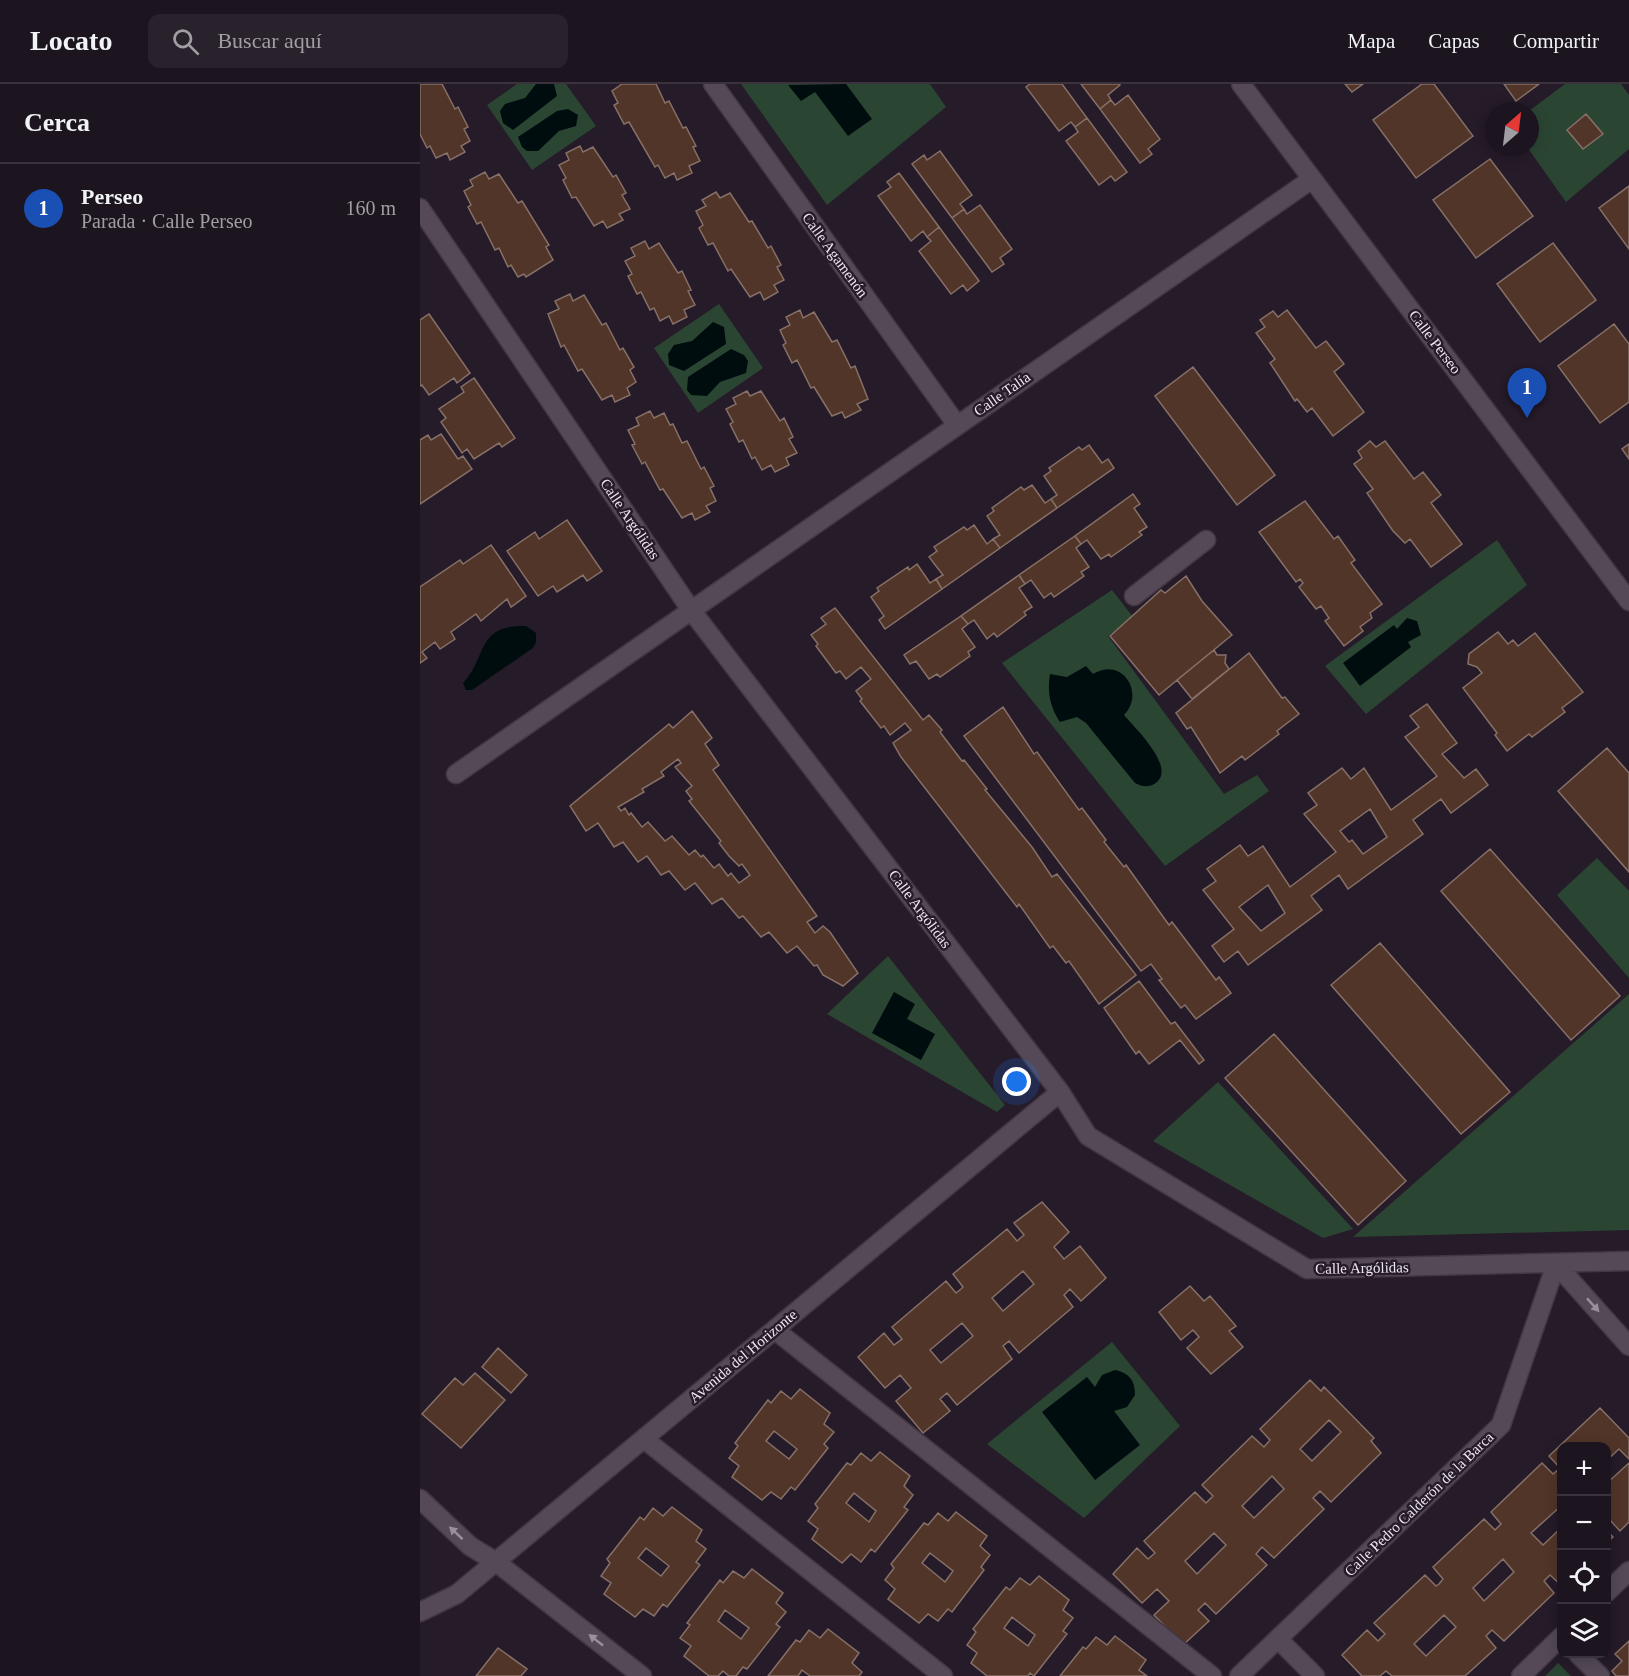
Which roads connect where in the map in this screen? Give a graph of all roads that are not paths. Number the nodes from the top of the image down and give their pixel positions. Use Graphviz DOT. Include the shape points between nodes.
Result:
graph roads {
  1 [pos="713,84"];
  2 [pos="1241,84"];
  3 [pos="1312,179"];
  4 [pos="420,208"];
  5 [pos="957,425"];
  6 [pos="1206,540"];
  7 [pos="1134,596"];
  8 [pos="1629,600"];
  9 [pos="692,610"];
  10 [pos="456,774"];
  11 [pos="1060,1092"];
  12 [pos="1629,1261"];
  13 [pos="1556,1264"];
  14 [pos="775,1330"];
  15 [pos="1629,1346"];
  16 [pos="644,1439"];
  17 [pos="420,1499"];
  18 [pos="496,1562"];
  19 [pos="1629,1571"];
  20 [pos="1611,1588"];
  21 [pos="420,1612"];
  22 [pos="1278,1639"];
  23 [pos="1557,1641"];
  24 [pos="1583,1658"];
  25 [pos="642,1676"];
  26 [pos="944,1676"];
  27 [pos="1212,1676"];
  28 [pos="1239,1676"];
  29 [pos="1315,1676"];
  30 [pos="1521,1676"];
  31 [pos="1600,1676"];
  1 -- 5 [label="street, Calle Agamenón"];
  2 -- 3 [label="street, Calle Perseo"];
  3 -- 5 [label="street, Calle Talía"];
  3 -- 8 [label="street, Calle Perseo"];
  4 -- 9 [label="street, Calle Argólidas"];
  5 -- 9 [label="street, Calle Talía"];
  6 -- 7 [label="street"];
  9 -- 10 [label="street, Calle Talía"];
  9 -- 11 [label="street, Calle Argólidas"];
  11 -- 13 [label="street, Calle Argólidas" via="1088,1136 1307,1269"];
  11 -- 14 [label="street, Avenida del Horizonte"];
  12 -- 13 [label="street, Calle Argólidas"];
  13 -- 15 [label="street, one-way"];
  13 -- 22 [label="street, Calle Pedro Calderón de la Barca" via="1501,1425"];
  14 -- 16 [label="street, Avenida del Horizonte"];
  14 -- 27 [label="street"];
  16 -- 18 [label="street, Avenida del Horizonte"];
  16 -- 26 [label="street"];
  18 -- 17 [label="street, one-way" via="470,1546"];
  18 -- 21 [label="street, Avenida del Horizonte" via="457,1594"];
  25 -- 18 [label="street, one-way"];
  19 -- 20 [label="street"];
  22 -- 28 [label="street, Calle Pedro Calderón de la Barca"];
  22 -- 29 [label="street"];
  23 -- 30 [label="street"];
  24 -- 31 [label="street"];
}
